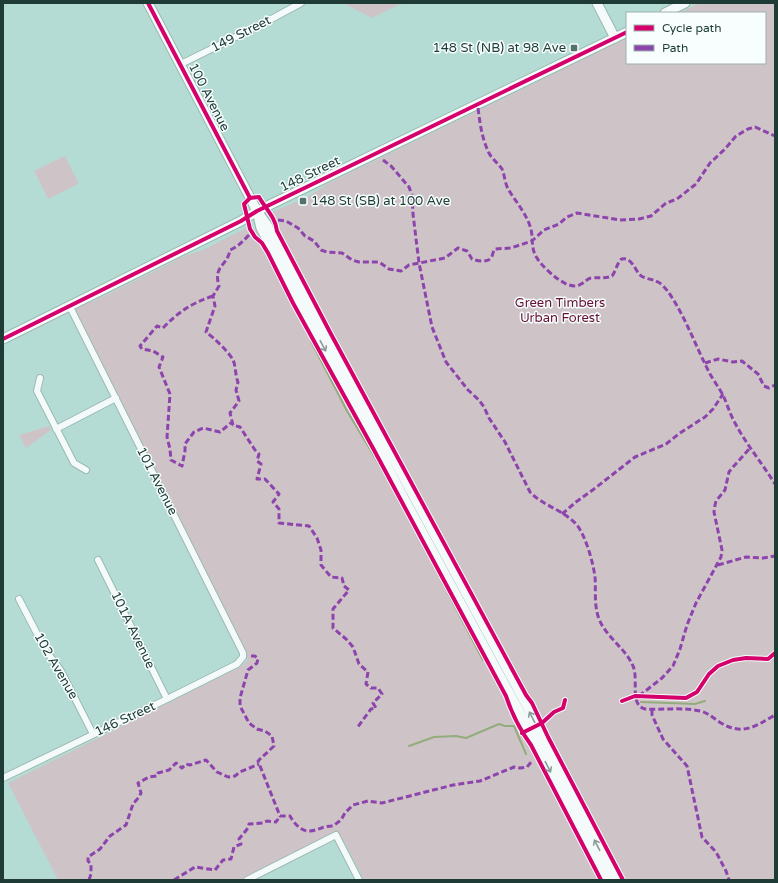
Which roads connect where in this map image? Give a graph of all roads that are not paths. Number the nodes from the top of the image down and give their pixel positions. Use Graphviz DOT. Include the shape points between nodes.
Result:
graph roads {
  1 [pos="148,3"];
  2 [pos="301,3"];
  3 [pos="597,3"];
  4 [pos="685,3"];
  5 [pos="667,12"];
  6 [pos="626,32"];
  7 [pos="614,38"];
  8 [pos="181,64"];
  9 [pos="257,211"];
  10 [pos="69,305"];
  11 [pos="3,338"];
  12 [pos="40,378"];
  13 [pos="116,398"];
  14 [pos="56,429"];
  15 [pos="86,470"];
  16 [pos="98,560"];
  17 [pos="19,599"];
  18 [pos="243,657"];
  19 [pos="167,699"];
  20 [pos="94,734"];
  21 [pos="3,778"];
  22 [pos="247,880"];
  23 [pos="359,880"];
  24 [pos="606,880"];
  25 [pos="615,880"];
  1 -- 8 [label="main road, 100 Avenue"];
  2 -- 8 [label="street, 149 Street"];
  3 -- 7 [label="main road"];
  4 -- 5 [label="main road"];
  6 -- 7 [label="main road, 148 Street"];
  7 -- 9 [label="main road, 148 Street"];
  8 -- 9 [label="main road, 100 Avenue"];
  9 -- 10 [label="main road, 148 Street"];
  9 -- 24 [label="main road, 100 Avenue, one-way" via="261,228 524,720"];
  25 -- 9 [label="main road, 100 Avenue, one-way" via="527,706 267,225"];
  10 -- 11 [label="main road, 148 Street"];
  10 -- 13 [label="street, 101 Avenue"];
  12 -- 14 [label="street" via="37,391"];
  13 -- 14 [label="street"];
  13 -- 18 [label="street, 101 Avenue"];
  14 -- 15 [label="street" via="74,463"];
  16 -- 19 [label="street, 101A Avenue"];
  17 -- 20 [label="street, 102 Avenue"];
  18 -- 19 [label="street, 146 Street" via="237,664"];
  19 -- 20 [label="street, 146 Street"];
  20 -- 21 [label="street, 146 Street"];
  22 -- 23 [label="street" via="336,835"];
}
